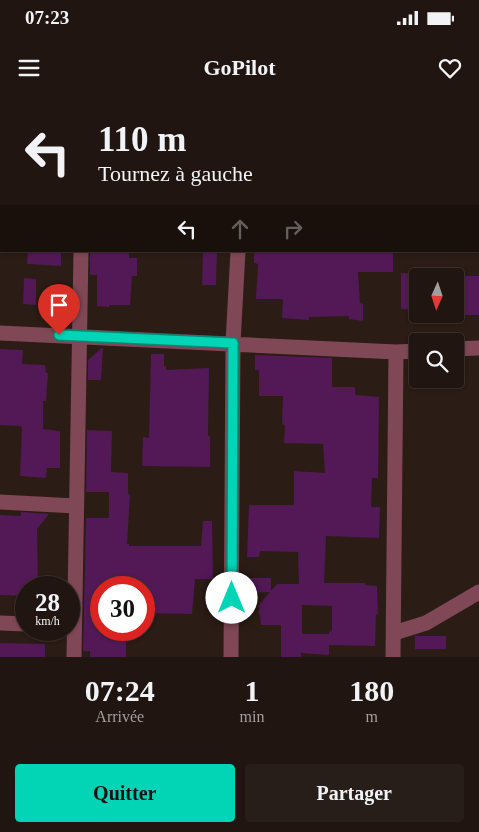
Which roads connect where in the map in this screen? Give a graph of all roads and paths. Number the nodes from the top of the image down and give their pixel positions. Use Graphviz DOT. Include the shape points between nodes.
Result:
graph roads {
  1 [pos="81,252"];
  2 [pos="238,252"];
  3 [pos="0,333"];
  4 [pos="79,336"];
  5 [pos="233,343"];
  6 [pos="479,348"];
  7 [pos="464,349"];
  8 [pos="409,351"];
  9 [pos="396,352"];
  10 [pos="0,502"];
  11 [pos="76,506"];
  12 [pos="74,576"];
  13 [pos="479,592"];
  14 [pos="0,623"];
  15 [pos="15,624"];
  16 [pos="394,633"];
  17 [pos="73,641"];
  18 [pos="74,657"];
  19 [pos="231,657"];
  20 [pos="393,657"];
  1 -- 4 [label="street"];
  2 -- 5 [label="street"];
  3 -- 4 [label="street"];
  4 -- 5 [label="street"];
  4 -- 11 [label="street"];
  5 -- 9 [label="street"];
  5 -- 19 [label="street"];
  6 -- 7 [label="street"];
  8 -- 9 [label="street"];
  9 -- 16 [label="street"];
  10 -- 11 [label="street"];
  11 -- 12 [label="street"];
  13 -- 16 [label="street" via="426,623"];
  14 -- 15 [label="street"];
  16 -- 20 [label="street"];
  17 -- 18 [label="street"];
}
